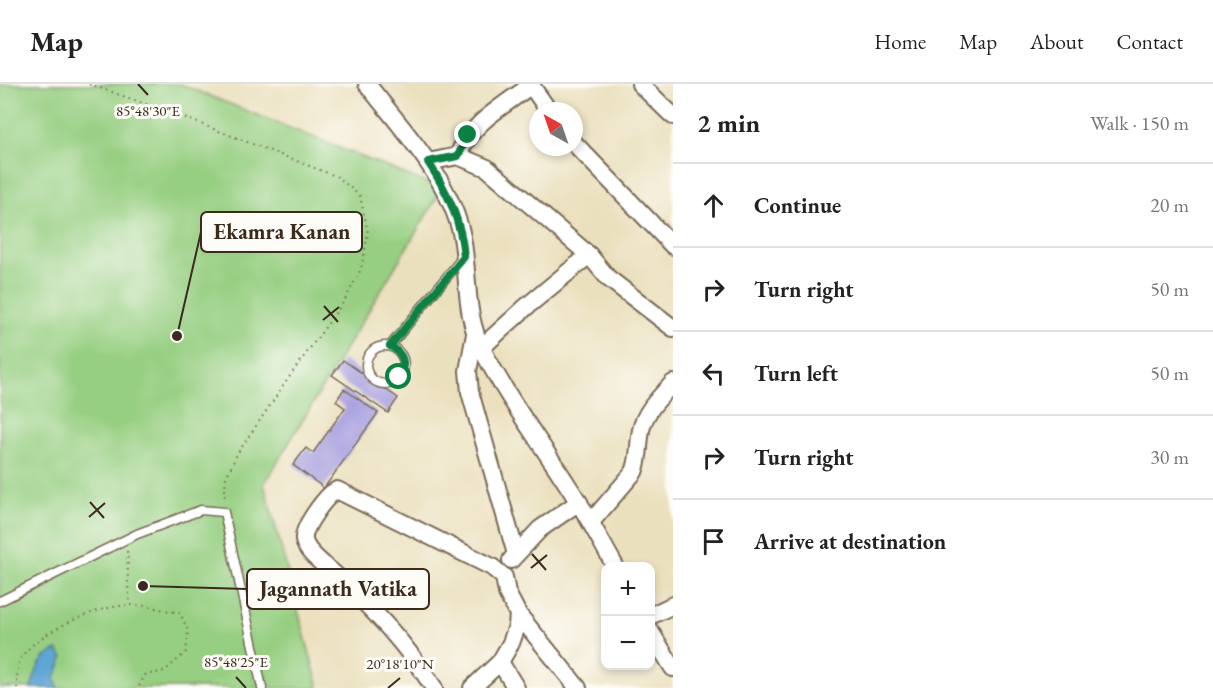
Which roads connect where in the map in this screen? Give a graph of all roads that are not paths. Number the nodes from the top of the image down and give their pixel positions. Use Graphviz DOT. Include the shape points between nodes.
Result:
graph roads {
  1 [pos="367,84"];
  2 [pos="640,84"];
  3 [pos="530,85"];
  4 [pos="542,102"];
  5 [pos="673,116"];
  6 [pos="583,152"];
  7 [pos="458,156"];
  8 [pos="428,162"];
  9 [pos="673,246"];
  10 [pos="589,255"];
  11 [pos="464,257"];
  12 [pos="673,328"];
  13 [pos="478,340"];
  14 [pos="390,346"];
  15 [pos="673,383"];
  16 [pos="579,502"];
  17 [pos="591,522"];
  18 [pos="516,554"];
  19 [pos="612,562"];
  20 [pos="504,577"];
  21 [pos="0,601"];
  22 [pos="673,604"];
  23 [pos="518,614"];
  24 [pos="655,614"];
  25 [pos="655,638"];
  26 [pos="500,662"];
  27 [pos="673,668"];
  28 [pos="262,688"];
  29 [pos="434,688"];
  30 [pos="472,688"];
  31 [pos="516,688"];
  32 [pos="578,688"];
  1 -- 8 [label="street"];
  2 -- 5 [label="street"];
  3 -- 4 [label="street"];
  3 -- 7 [label="street" via="475,127"];
  6 -- 9 [label="street"];
  7 -- 8 [label="street"];
  7 -- 10 [label="street" via="488,168"];
  8 -- 11 [label="street" via="444,186 462,236"];
  10 -- 12 [label="street" via="608,278"];
  10 -- 13 [label="street"];
  11 -- 13 [label="street" via="466,290"];
  11 -- 14 [label="lane"];
  13 -- 16 [label="street"];
  13 -- 18 [label="street" via="468,371 470,393"];
  14 -- 14 [label="lane" via="403,360 402,372 389,383 377,382 366,369 368,356 377,347"];
  15 -- 17 [label="street" via="643,423 634,472"];
  16 -- 17 [label="street"];
  16 -- 18 [label="street" via="540,529"];
  17 -- 19 [label="street"];
  18 -- 20 [label="street"];
  20 -- 23 [label="street"];
  20 -- 29 [label="street" via="492,567 337,490 326,498 306,529 307,546 363,600 417,662"];
  21 -- 28 [label="lane" via="121,542 201,510 224,512"];
  22 -- 24 [label="street"];
  23 -- 26 [label="street" via="511,643"];
  23 -- 32 [label="street"];
  25 -- 27 [label="street"];
  26 -- 30 [label="street"];
  26 -- 31 [label="street"];
}
